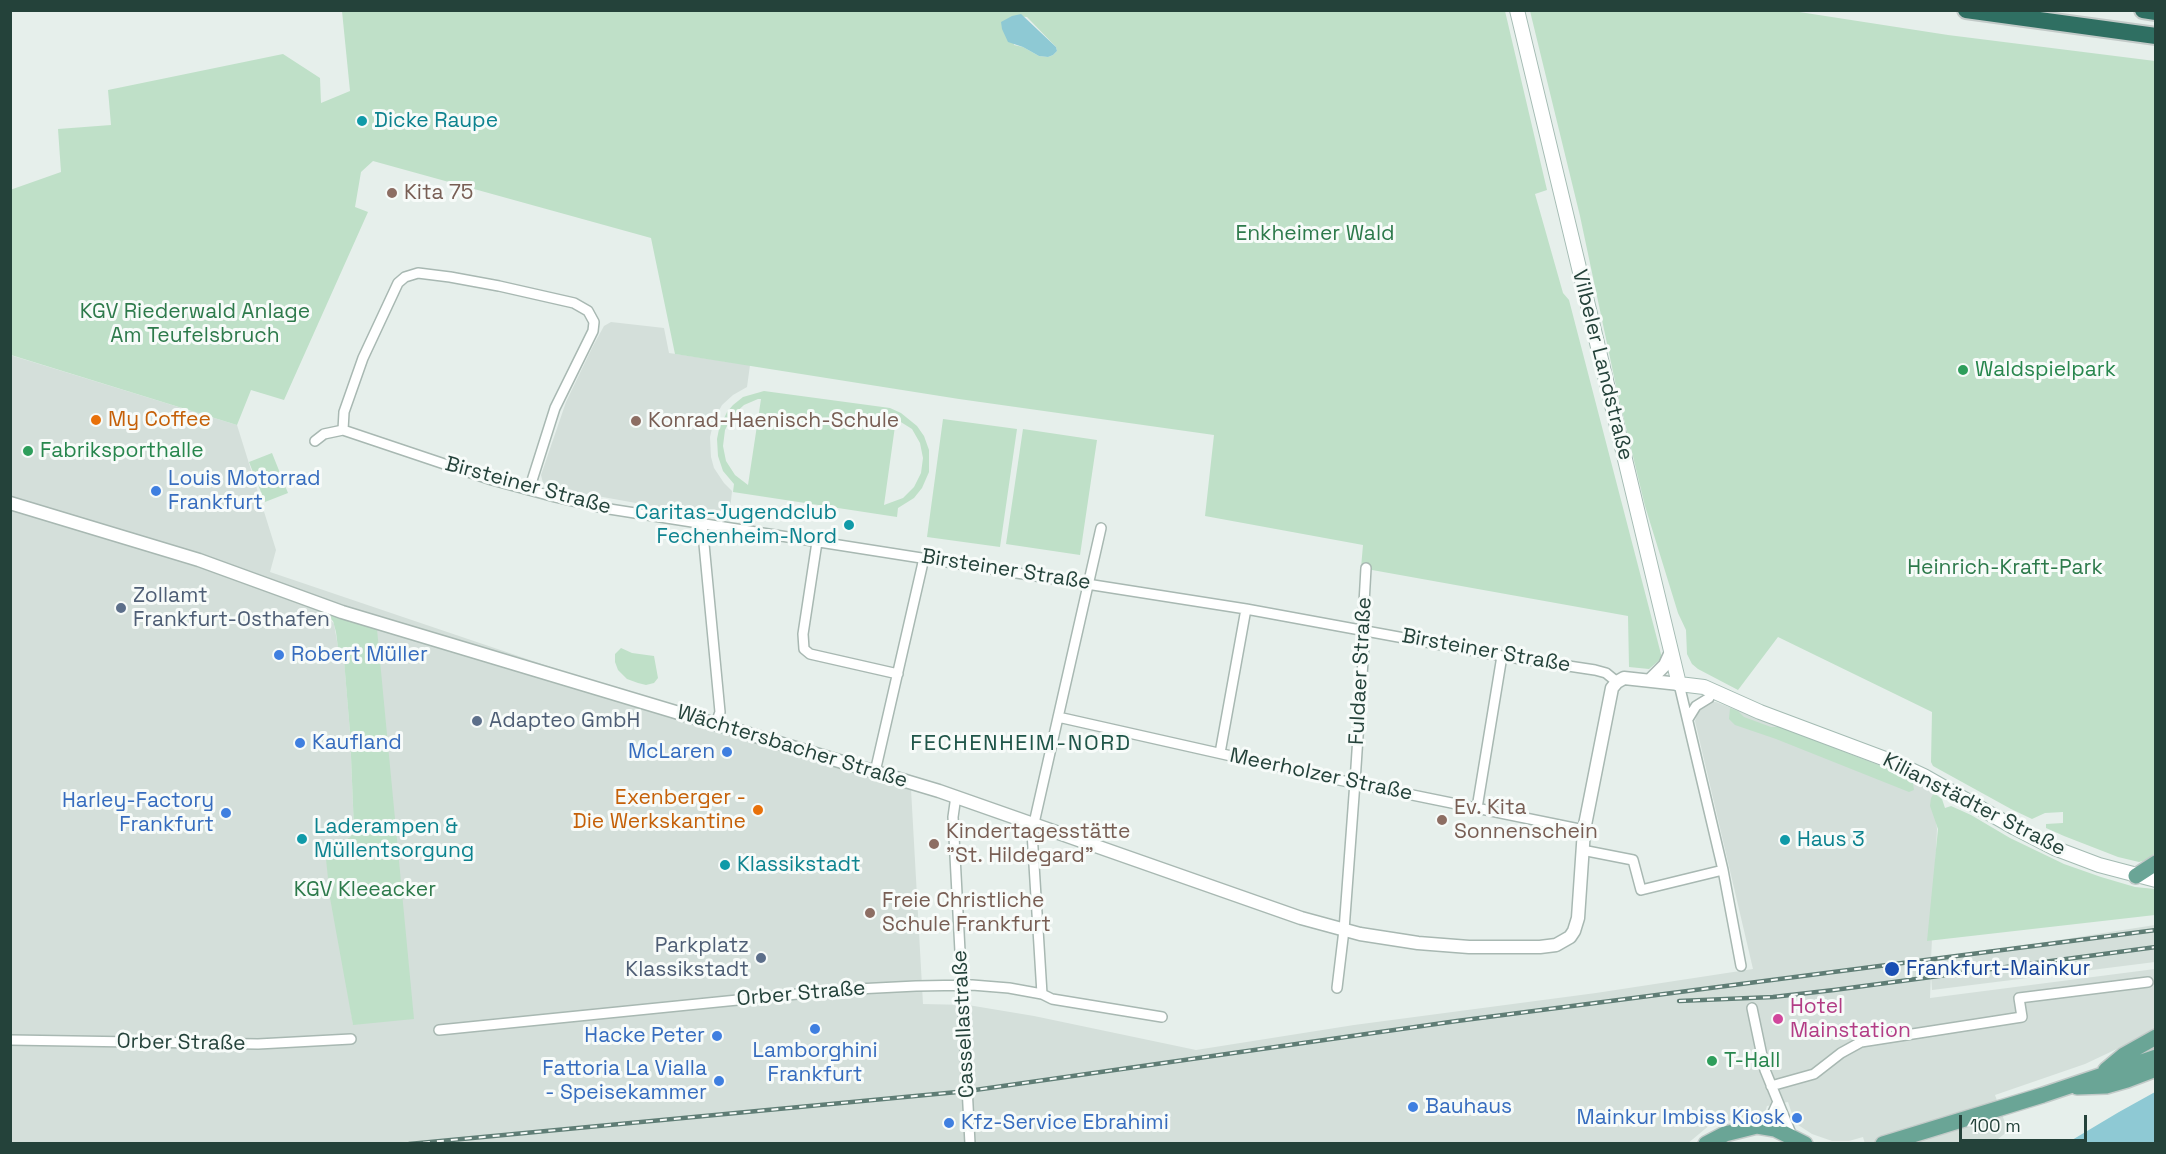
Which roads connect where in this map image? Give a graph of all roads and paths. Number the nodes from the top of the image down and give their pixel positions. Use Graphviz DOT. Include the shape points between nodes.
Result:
graph roads {
  1 [pos="1517,10"];
  2 [pos="1966,10"];
  3 [pos="2143,10"];
  4 [pos="2156,12"];
  5 [pos="2156,36"];
  6 [pos="343,430"];
  7 [pos="315,441"];
  8 [pos="529,490"];
  9 [pos="10,503"];
  10 [pos="702,523"];
  11 [pos="1101,528"];
  12 [pos="817,542"];
  13 [pos="924,558"];
  14 [pos="1366,568"];
  15 [pos="1088,582"];
  16 [pos="1246,609"];
  17 [pos="1365,630"];
  18 [pos="1671,652"];
  19 [pos="1502,656"];
  20 [pos="898,674"];
  21 [pos="1650,680"];
  22 [pos="1617,682"];
  23 [pos="1679,684"];
  24 [pos="1706,692"];
  25 [pos="1058,717"];
  26 [pos="1688,719"];
  27 [pos="716,723"];
  28 [pos="1220,753"];
  29 [pos="875,772"];
  30 [pos="1355,782"];
  31 [pos="956,796"];
  32 [pos="1477,808"];
  33 [pos="1033,823"];
  34 [pos="1584,830"];
  35 [pos="1582,850"];
  36 [pos="2156,863"];
  37 [pos="1723,870"];
  38 [pos="2136,876"];
  39 [pos="2156,880"];
  40 [pos="1344,930"];
  41 [pos="1741,966"];
  42 [pos="2148,982"];
  43 [pos="963,986"];
  44 [pos="1337,988"];
  45 [pos="1042,994"];
  46 [pos="1752,1008"];
  47 [pos="1162,1017"];
  48 [pos="439,1030"];
  49 [pos="2156,1037"];
  50 [pos="351,1039"];
  51 [pos="10,1040"];
  52 [pos="2156,1047"];
  53 [pos="2156,1057"];
  54 [pos="2156,1069"];
  55 [pos="2100,1074"];
  56 [pos="1771,1086"];
  57 [pos="2065,1088"];
  58 [pos="1778,1104"];
  59 [pos="1757,1126"];
  60 [pos="1798,1142"];
  61 [pos="970,1143"];
  62 [pos="1706,1143"];
  63 [pos="1883,1143"];
  1 -- 18 [label="main road, Vilbeler Landstraße"];
  2 -- 5 [label="highway"];
  3 -- 4 [label="highway"];
  6 -- 7 [label="street" via="324,434"];
  6 -- 8 [label="street, Birsteiner Straße"];
  6 -- 8 [label="street" via="346,404 363,358 405,277 418,273 450,277 574,303 588,310 594,322 592,331 555,408"];
  8 -- 10 [label="street, Birsteiner Straße" via="603,508"];
  9 -- 27 [label="street, Wächtersbacher Straße" via="199,560 332,609"];
  10 -- 12 [label="street, Birsteiner Straße"];
  10 -- 27 [label="street" via="720,712"];
  11 -- 15 [label="street"];
  12 -- 13 [label="street, Birsteiner Straße"];
  12 -- 20 [label="street" via="804,649 810,654"];
  13 -- 15 [label="street, Birsteiner Straße"];
  13 -- 20 [label="street"];
  14 -- 17 [label="street, Fuldaer Straße"];
  15 -- 16 [label="street, Birsteiner Straße"];
  15 -- 25 [label="street"];
  16 -- 17 [label="street, Birsteiner Straße"];
  16 -- 28 [label="street"];
  17 -- 19 [label="street, Birsteiner Straße"];
  17 -- 30 [label="street, Fuldaer Straße"];
  18 -- 21 [label="street"];
  18 -- 23 [label="main road, Vilbeler Landstraße"];
  18 -- 24 [label="main road" via="1685,673"];
  19 -- 22 [label="street, Birsteiner Straße" via="1595,670"];
  19 -- 32 [label="street"];
  20 -- 29 [label="street"];
  21 -- 22 [label="street" via="1624,678"];
  21 -- 23 [label="street"];
  22 -- 34 [label="street" via="1610,693"];
  23 -- 24 [label="main road"];
  23 -- 26 [label="street, Vilbeler Landstraße"];
  24 -- 26 [label="street"];
  24 -- 38 [label="main road, Kilianstädter Straße" via="1904,767 2043,842"];
  25 -- 28 [label="street, Meerholzer Straße"];
  25 -- 33 [label="street"];
  26 -- 37 [label="street, Vilbeler Landstraße"];
  27 -- 29 [label="street, Wächtersbacher Straße"];
  28 -- 30 [label="street, Meerholzer Straße"];
  29 -- 31 [label="street, Wächtersbacher Straße"];
  30 -- 32 [label="street, Meerholzer Straße"];
  30 -- 40 [label="street, Fuldaer Straße"];
  31 -- 33 [label="street, Wächtersbacher Straße"];
  31 -- 43 [label="street, Cassellastraße" via="953,817"];
  32 -- 34 [label="street, Meerholzer Straße"];
  33 -- 40 [label="street, Wächtersbacher Straße"];
  33 -- 45 [label="street"];
  34 -- 35 [label="street"];
  35 -- 37 [label="street" via="1633,860 1641,890"];
  35 -- 40 [label="street, Wächtersbacher Straße" via="1578,918 1570,937 1556,945 1504,948 1409,942"];
  36 -- 38 [label="main road"];
  37 -- 41 [label="street, Vilbeler Landstraße"];
  38 -- 39 [label="main road, Kilianstädter Straße"];
  40 -- 44 [label="street, Fuldaer Straße"];
  42 -- 56 [label="street" via="2019,998 2022,1017 1861,1042 1814,1074"];
  43 -- 45 [label="street, Orber Straße"];
  43 -- 48 [label="street, Orber Straße" via="837,990"];
  43 -- 61 [label="street, Cassellastraße"];
  45 -- 47 [label="street, Orber Straße" via="1052,999"];
  46 -- 56 [label="street"];
  49 -- 55 [label="main road"];
  50 -- 51 [label="street, Orber Straße" via="258,1044"];
  52 -- 55 [label="main road"];
  53 -- 55 [label="main road"];
  54 -- 57 [label="main road" via="2106,1086"];
  55 -- 57 [label="main road"];
  56 -- 58 [label="street"];
  57 -- 63 [label="main road"];
  58 -- 59 [label="street" via="1770,1119"];
  58 -- 60 [label="street"];
  59 -- 60 [label="main road" via="1775,1129"];
  59 -- 62 [label="main road"];
}
